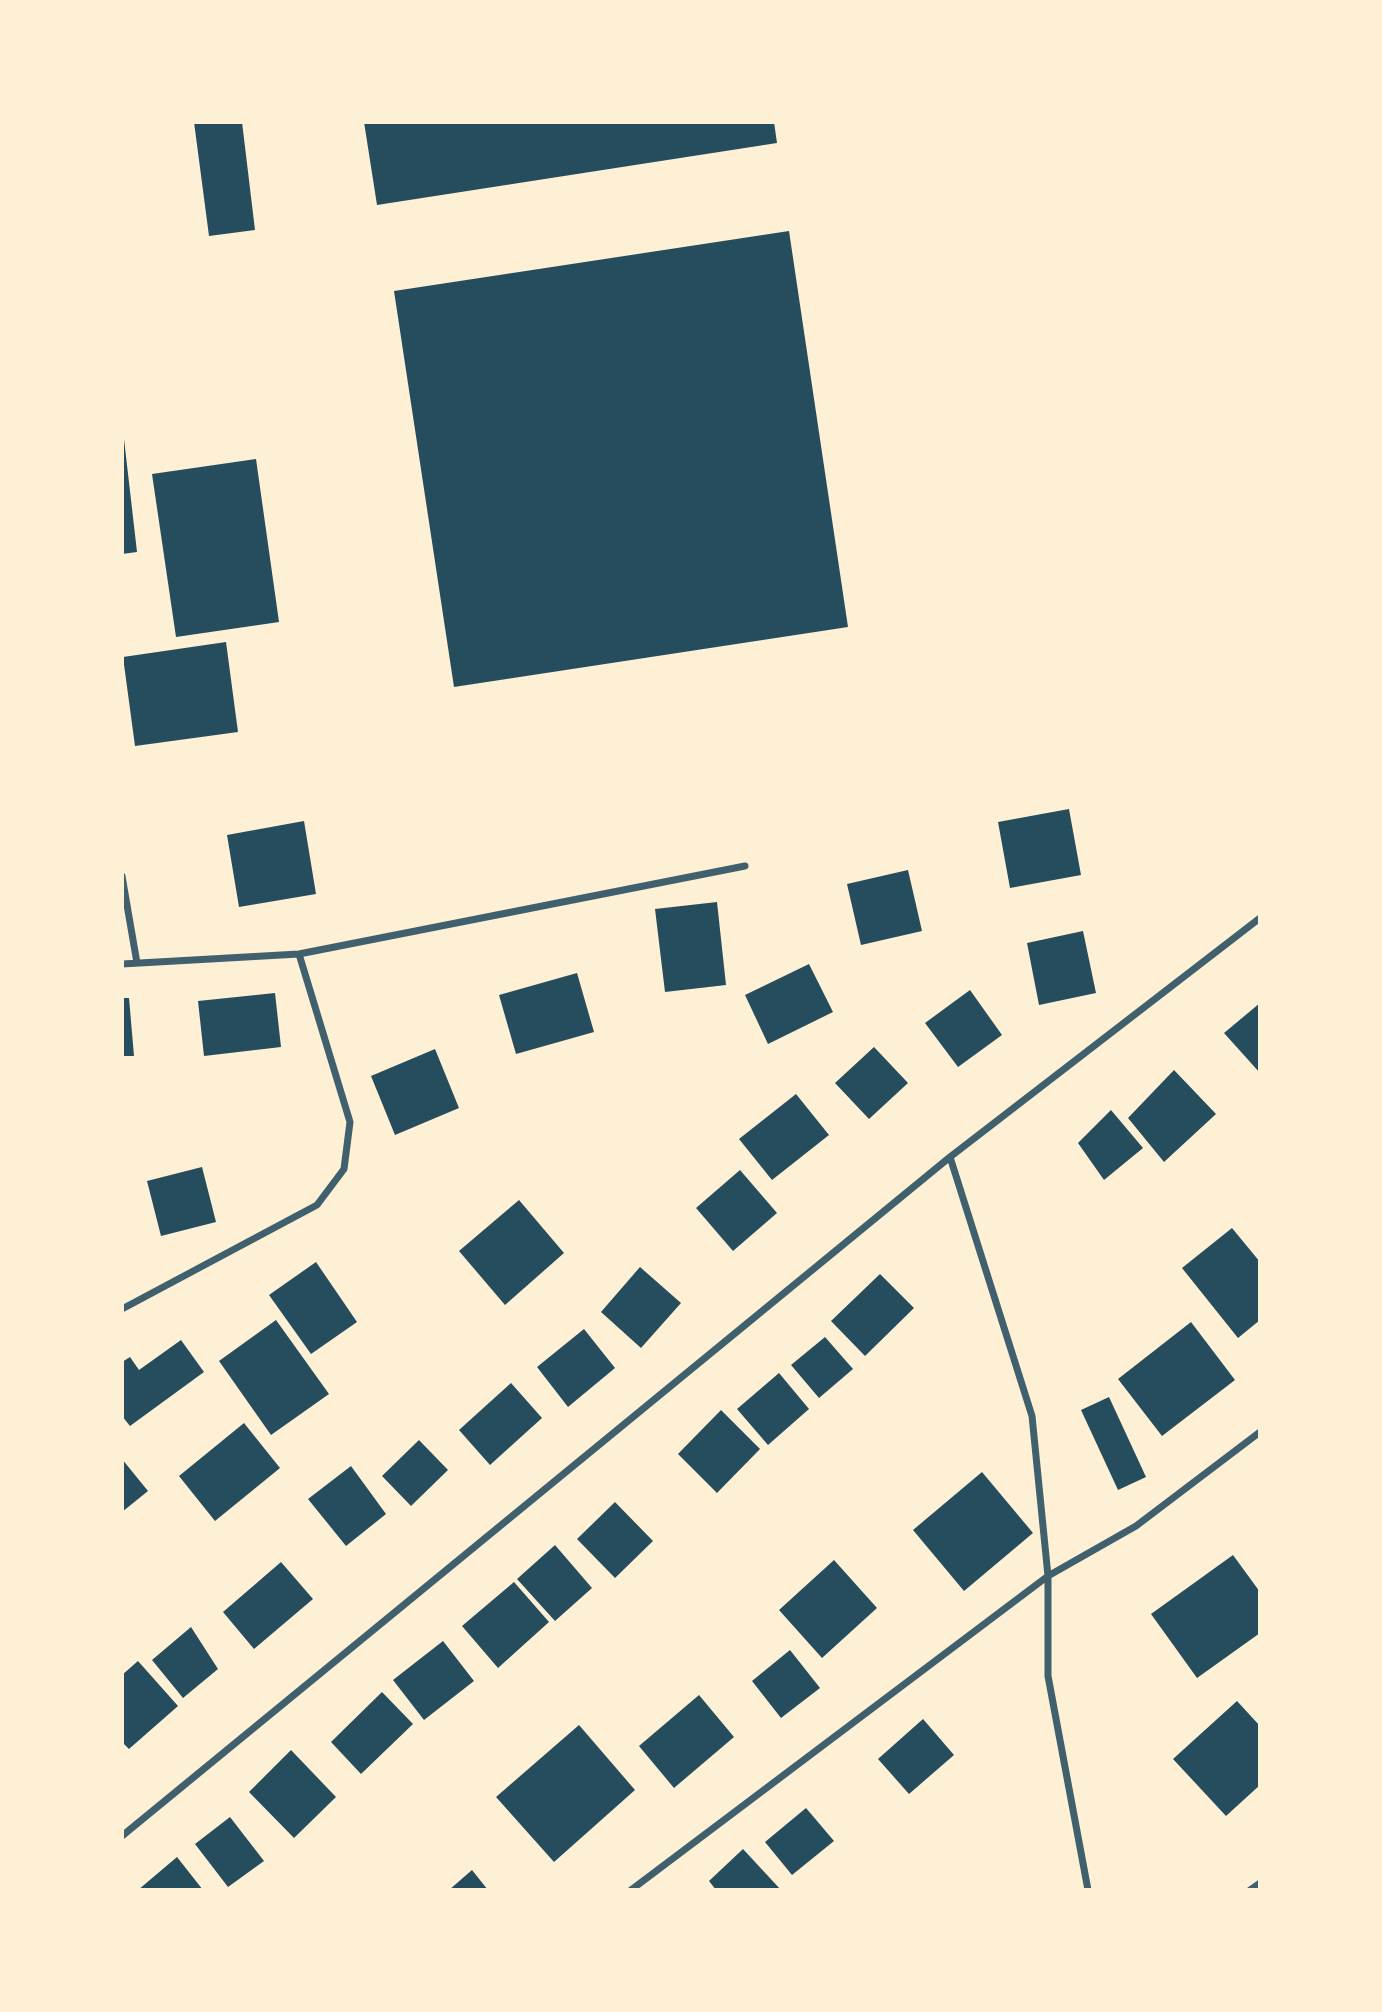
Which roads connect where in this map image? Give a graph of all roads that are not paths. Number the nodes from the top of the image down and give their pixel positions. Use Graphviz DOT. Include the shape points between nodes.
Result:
graph roads {
  1 [pos="745,866"];
  2 [pos="122,876"];
  3 [pos="1259,918"];
  4 [pos="299,954"];
  5 [pos="137,963"];
  6 [pos="122,964"];
  7 [pos="950,1157"];
  8 [pos="122,1309"];
  9 [pos="1259,1432"];
  10 [pos="1048,1576"];
  11 [pos="122,1836"];
  12 [pos="1259,1883"];
  13 [pos="631,1889"];
  14 [pos="1088,1889"];
  15 [pos="1250,1889"];
  1 -- 4 [label="street"];
  2 -- 5 [label="street"];
  3 -- 7 [label="street"];
  4 -- 5 [label="street"];
  4 -- 8 [label="street" via="351,1122 344,1169 317,1205"];
  5 -- 6 [label="street"];
  7 -- 10 [label="street" via="1032,1416"];
  7 -- 11 [label="street"];
  9 -- 10 [label="street" via="1136,1527"];
  10 -- 13 [label="street"];
  10 -- 14 [label="street" via="1048,1676"];
  12 -- 15 [label="street"];
}
